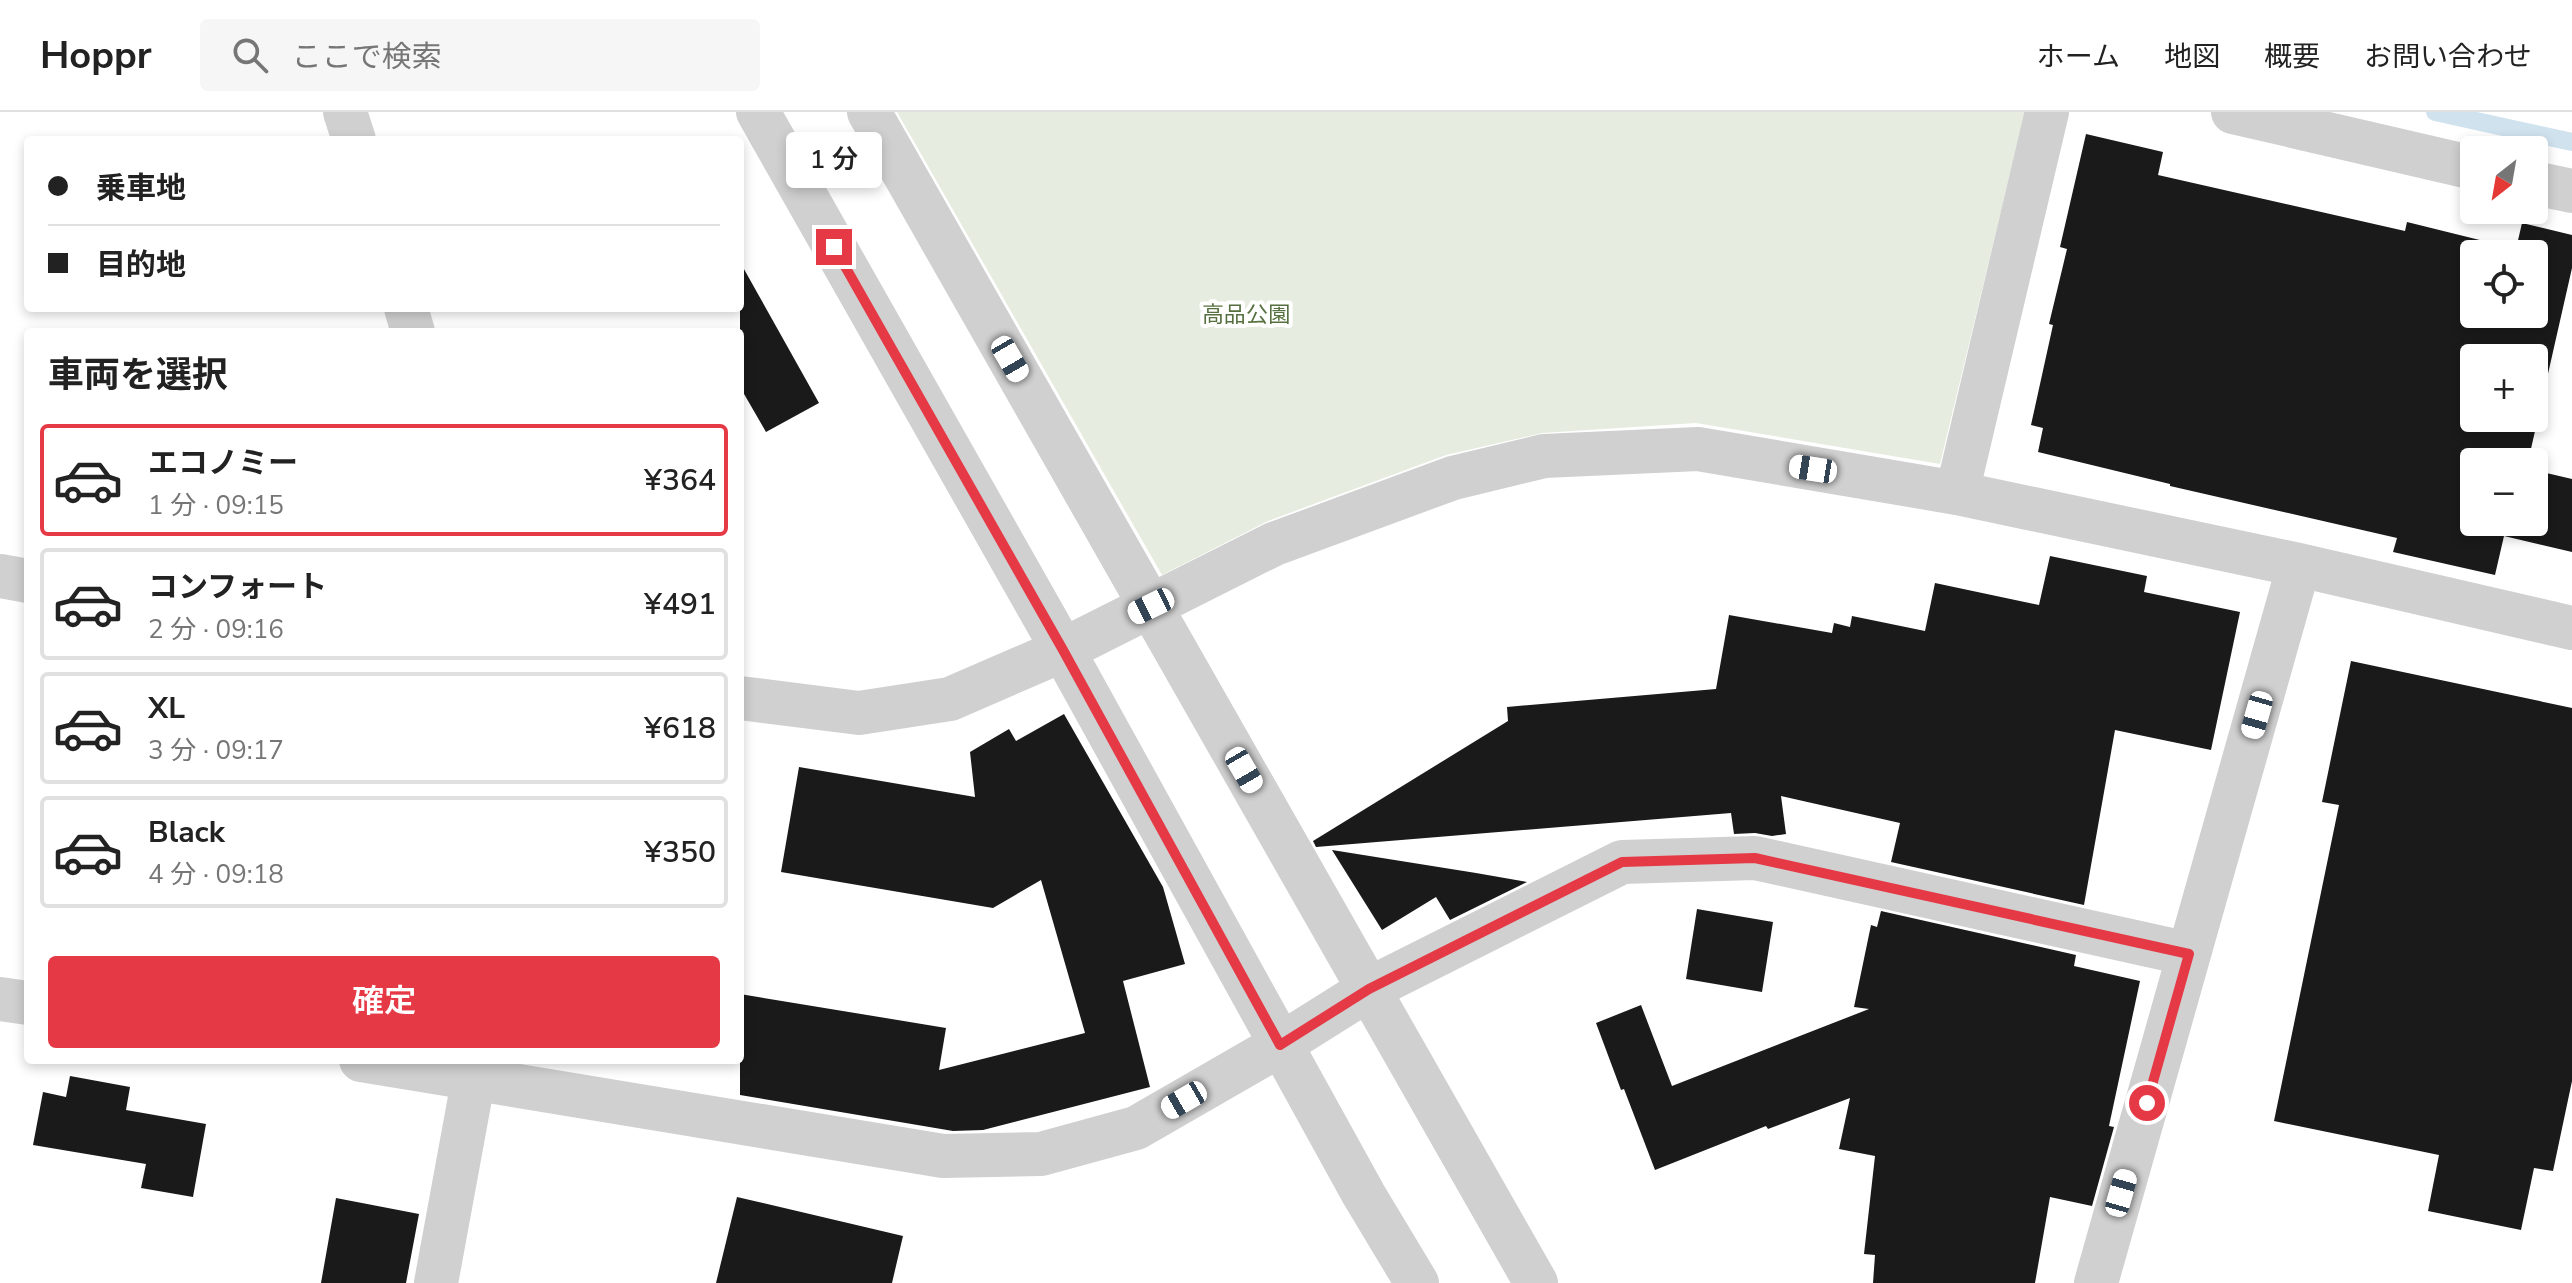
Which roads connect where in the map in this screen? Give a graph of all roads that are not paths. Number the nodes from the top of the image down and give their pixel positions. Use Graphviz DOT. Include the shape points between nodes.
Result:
graph roads {
  1 [pos="345,112"];
  2 [pos="758,112"];
  3 [pos="869,112"];
  4 [pos="2047,112"];
  5 [pos="2233,112"];
  6 [pos="353,136"];
  7 [pos="2460,165"];
  8 [pos="2548,186"];
  9 [pos="2572,191"];
  10 [pos="1957,493"];
  11 [pos="2299,565"];
  12 [pos="0,576"];
  13 [pos="24,580"];
  14 [pos="1151,606"];
  15 [pos="2572,628"];
  16 [pos="1063,650"];
  17 [pos="744,699"];
  18 [pos="2189,954"];
  19 [pos="1369,989"];
  20 [pos="0,999"];
  21 [pos="24,1002"];
  22 [pos="1280,1045"];
  23 [pos="407,1064"];
  24 [pos="476,1070"];
  25 [pos="436,1283"];
  26 [pos="1417,1283"];
  27 [pos="1536,1283"];
  28 [pos="2096,1283"];
  1 -- 6 [label="street"];
  2 -- 16 [label="street"];
  3 -- 14 [label="street"];
  4 -- 10 [label="street"];
  5 -- 7 [label="street"];
  8 -- 9 [label="street"];
  10 -- 11 [label="street"];
  10 -- 14 [label="street" via="1698,449 1544,456 1453,478 1274,544"];
  11 -- 15 [label="street"];
  11 -- 18 [label="street"];
  12 -- 13 [label="street"];
  14 -- 16 [label="street"];
  14 -- 19 [label="street"];
  16 -- 17 [label="street" via="950,699 874,711"];
  16 -- 22 [label="street"];
  18 -- 19 [label="street" via="1755,858 1622,862"];
  18 -- 28 [label="street"];
  19 -- 22 [label="street"];
  19 -- 27 [label="street"];
  20 -- 21 [label="street"];
  22 -- 24 [label="street" via="1136,1128 1041,1154 943,1156"];
  22 -- 26 [label="street"];
  23 -- 24 [label="street"];
  24 -- 25 [label="street"];
}
